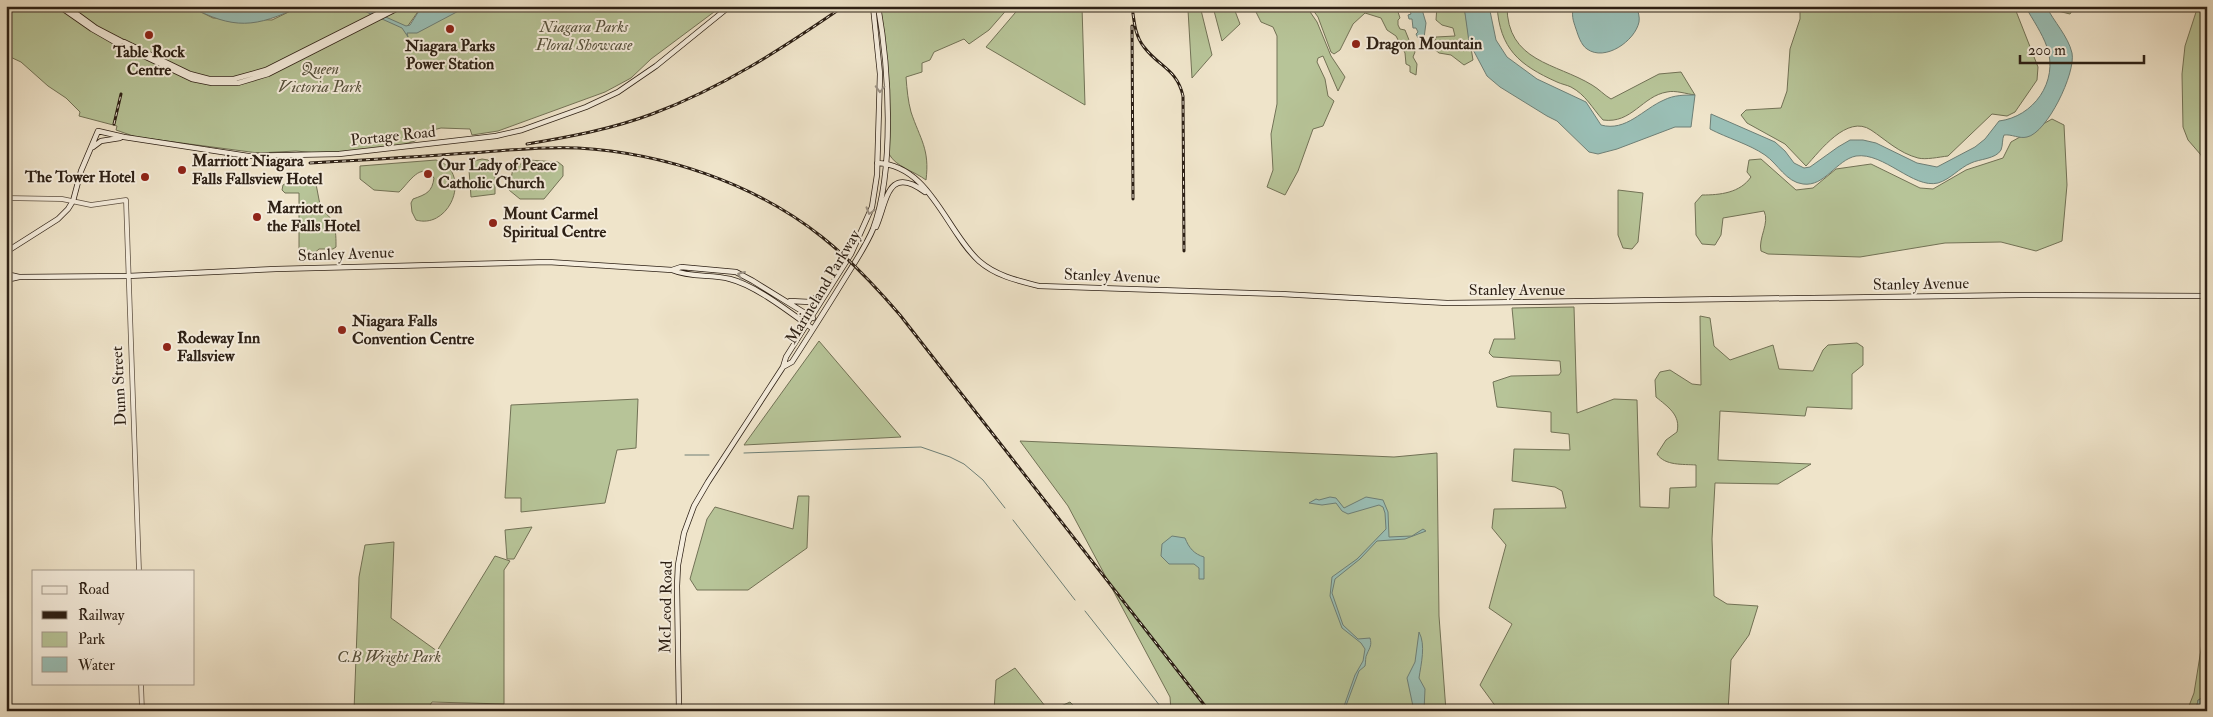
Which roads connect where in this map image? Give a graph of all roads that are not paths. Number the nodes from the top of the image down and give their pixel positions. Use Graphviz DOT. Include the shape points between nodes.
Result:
graph roads {
  1 [pos="59,6"];
  2 [pos="66,6"];
  3 [pos="393,6"];
  4 [pos="402,6"];
  5 [pos="730,6"];
  6 [pos="873,6"];
  7 [pos="878,6"];
  8 [pos="377,16"];
  9 [pos="122,44"];
  10 [pos="124,137"];
  11 [pos="91,149"];
  12 [pos="878,163"];
  13 [pos="885,163"];
  14 [pos="930,196"];
  15 [pos="6,198"];
  16 [pos="73,201"];
  17 [pos="6,252"];
  18 [pos="859,256"];
  19 [pos="672,270"];
  20 [pos="6,274"];
  21 [pos="128,276"];
  22 [pos="19,277"];
  23 [pos="6,280"];
  24 [pos="833,282"];
  25 [pos="2207,296"];
  26 [pos="784,299"];
  27 [pos="811,317"];
  28 [pos="818,322"];
  29 [pos="806,324"];
  30 [pos="813,329"];
  31 [pos="783,367"];
  32 [pos="694,506"];
  33 [pos="139,570"];
  34 [pos="141,684"];
  35 [pos="142,711"];
  36 [pos="679,711"];
  1 -- 9 [label="main road" via="94,31"];
  2 -- 9 [label="main road"];
  3 -- 8 [label="main road"];
  4 -- 8 [label="main road" via="384,16"];
  5 -- 10 [label="main road, Portage Road" via="656,66 618,92 586,107 496,136 339,154 248,156"];
  6 -- 12 [label="main road, Marineland Parkway, one-way" via="880,67"];
  7 -- 13 [label="main road, Marineland Parkway" via="886,82"];
  8 -- 9 [label="main road" via="268,74 238,83 212,83 189,78"];
  10 -- 11 [label="main road" via="101,141"];
  10 -- 11 [label="main road, Portage Road" via="98,131"];
  11 -- 16 [label="main road, Portage Road"];
  12 -- 13 [label="main road, Stanley Avenue"];
  12 -- 24 [label="main road, Marineland Parkway, one-way" via="868,220"];
  13 -- 14 [label="main road, Stanley Avenue" via="905,171"];
  13 -- 18 [label="main road, Marineland Parkway" via="878,211"];
  14 -- 18 [label="main road" via="909,183 892,187 887,192 871,238"];
  14 -- 25 [label="main road, Stanley Avenue" via="980,262 1015,280 1039,286 1447,303 2021,295"];
  15 -- 16 [label="street"];
  16 -- 17 [label="main road" via="58,219"];
  16 -- 21 [label="street, Dunn Street" via="91,205 126,200"];
  18 -- 28 [label="main road, Marineland Parkway"];
  19 -- 21 [label="main road, Stanley Avenue" via="548,262 284,268"];
  26 -- 19 [label="main road, Stanley Avenue, one-way" via="736,272 682,267"];
  19 -- 29 [label="main road, Stanley Avenue" via="739,282"];
  20 -- 22 [label="main road, Stanley Avenue"];
  21 -- 22 [label="main road, Stanley Avenue"];
  21 -- 33 [label="street, Dunn Street"];
  22 -- 23 [label="main road, Stanley Avenue"];
  24 -- 26 [label="main road" via="810,302"];
  24 -- 27 [label="main road, Marineland Parkway"];
  26 -- 27 [label="main road, Stanley Avenue"];
  27 -- 28 [label="main road, Stanley Avenue"];
  27 -- 29 [label="main road, Marineland Parkway"];
  28 -- 30 [label="main road, Marineland Parkway"];
  29 -- 30 [label="main road, Stanley Avenue"];
  29 -- 31 [label="main road, Marineland Parkway"];
  30 -- 31 [label="main road, Marineland Parkway" via="792,362"];
  31 -- 32 [label="main road, Marineland Parkway"];
  32 -- 36 [label="main road, McLeod Road" via="684,533 678,565"];
  34 -- 35 [label="street"];
}
